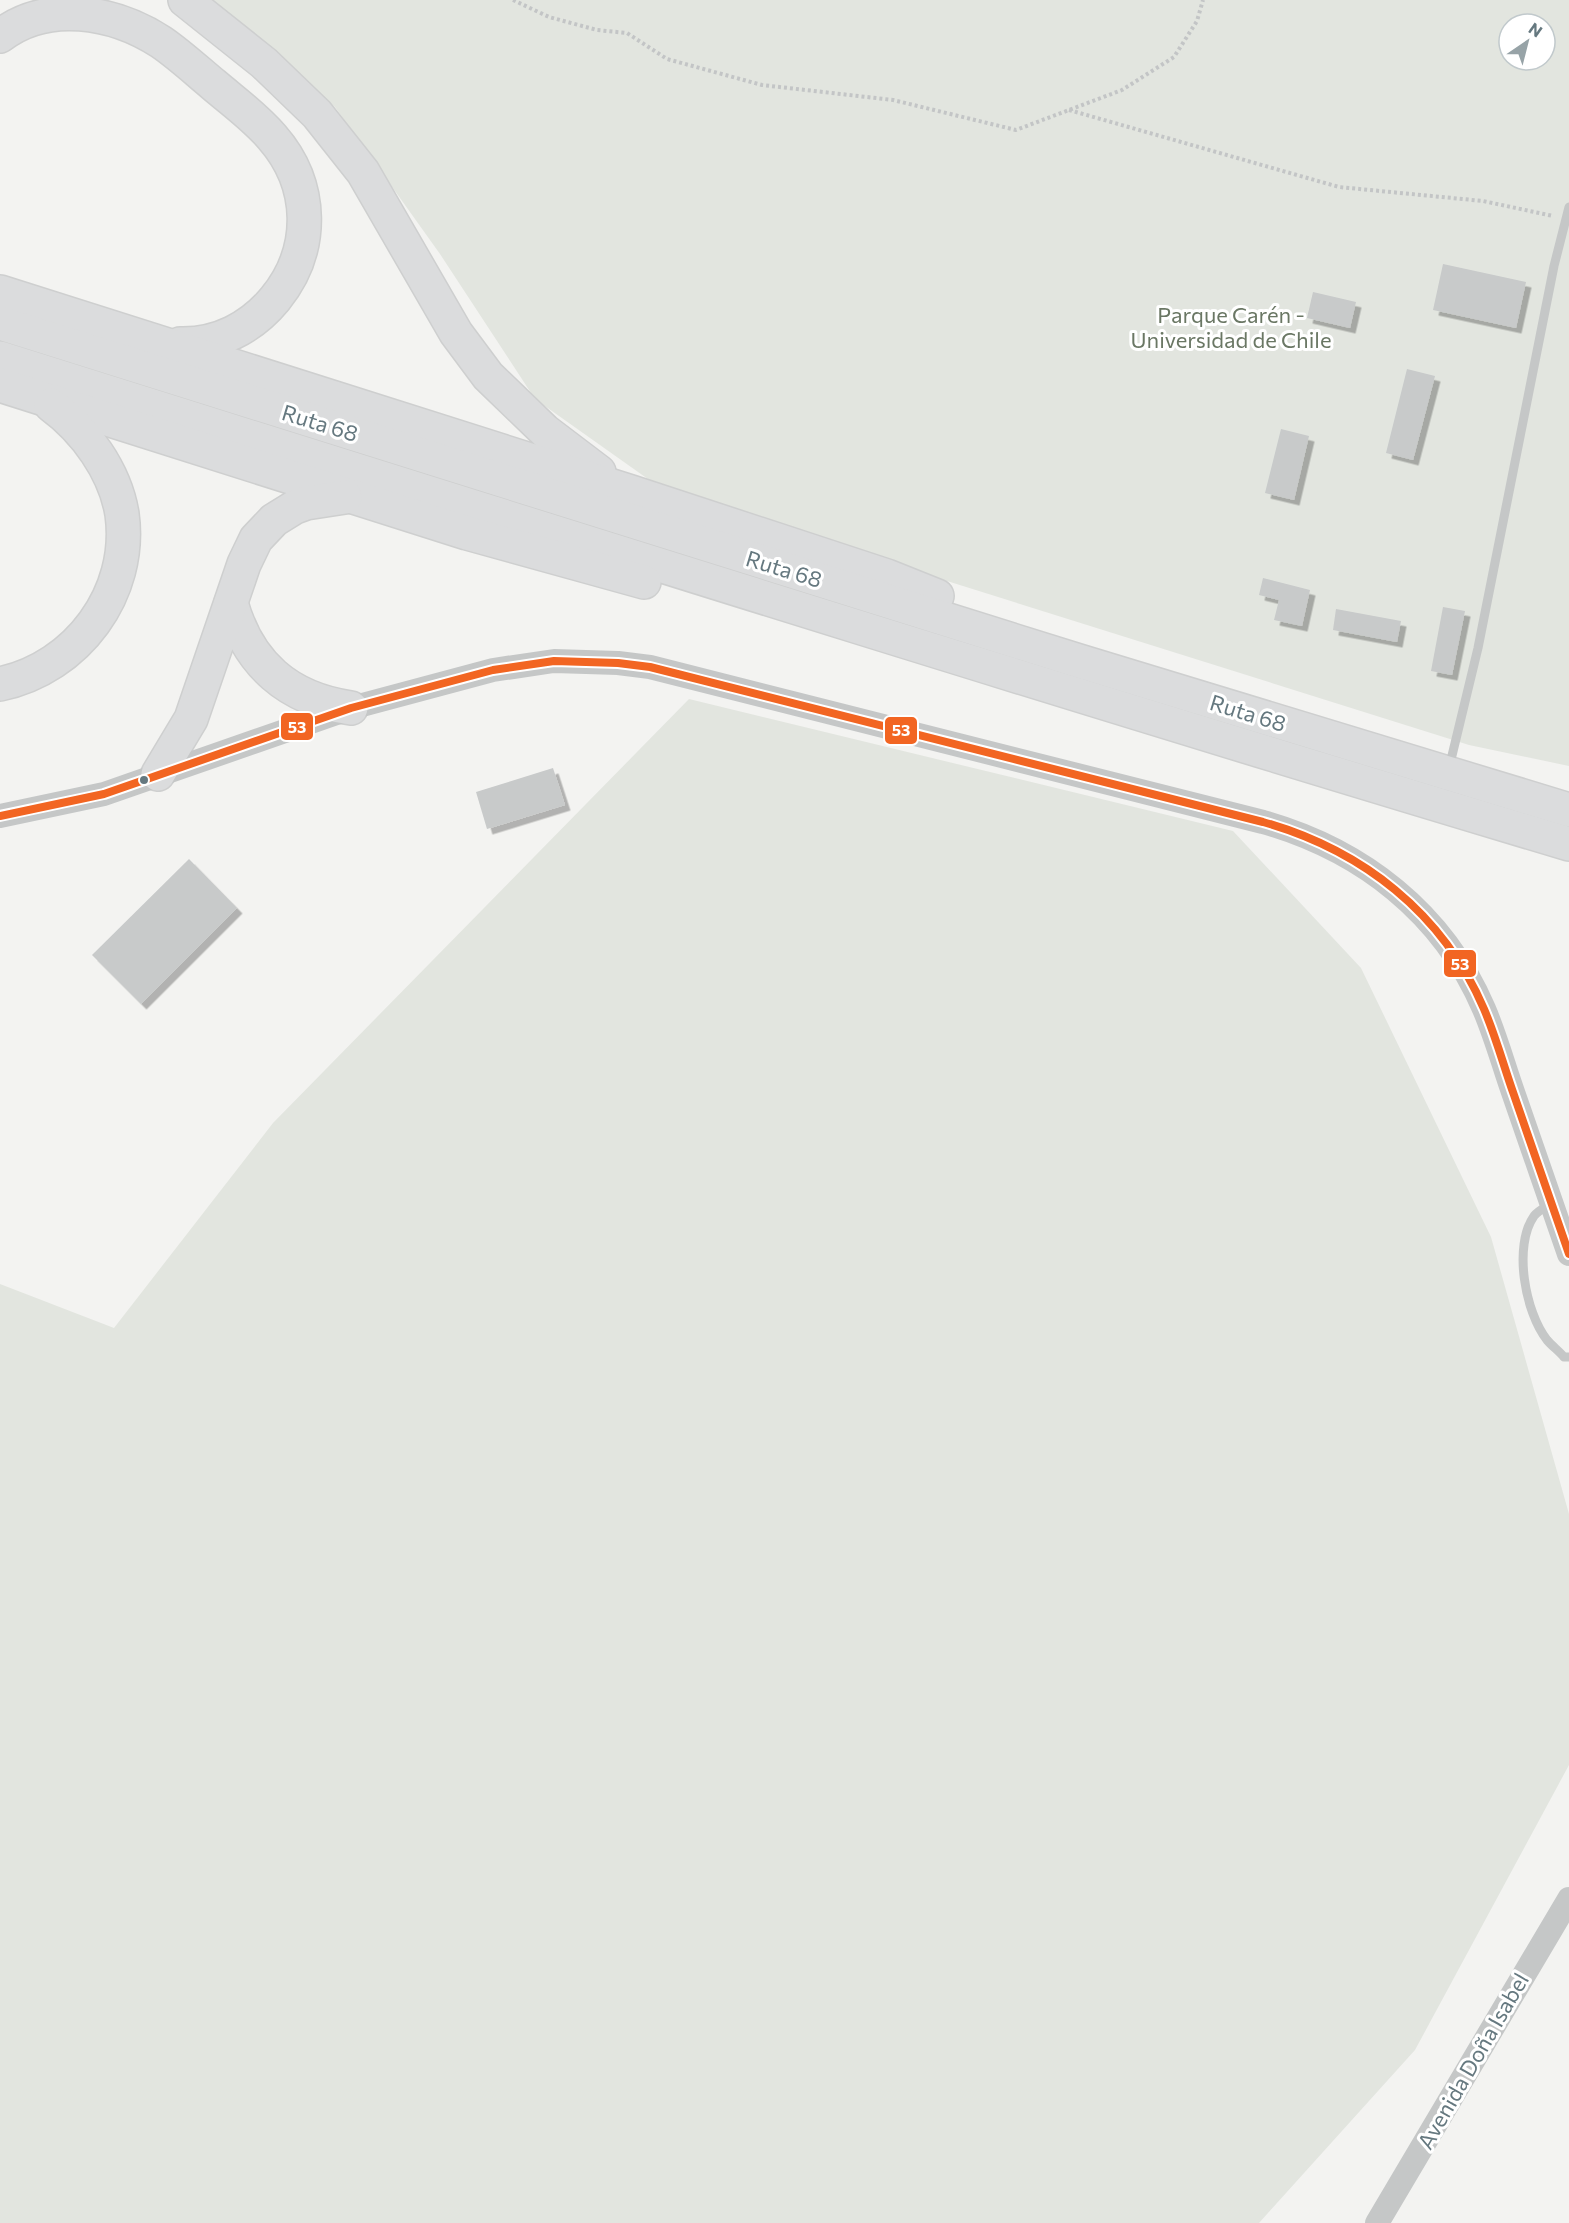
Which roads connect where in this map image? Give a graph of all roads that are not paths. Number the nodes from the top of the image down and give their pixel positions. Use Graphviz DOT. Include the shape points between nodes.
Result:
graph roads {
  1 [pos="185,0"];
  2 [pos="0,36"];
  3 [pos="1569,207"];
  4 [pos="0,292"];
  5 [pos="0,323"];
  6 [pos="168,344"];
  7 [pos="0,358"];
  8 [pos="0,386"];
  9 [pos="42,398"];
  10 [pos="631,492"];
  11 [pos="353,497"];
  12 [pos="231,603"];
  13 [pos="843,623"];
  14 [pos="1079,661"];
  15 [pos="0,684"];
  16 [pos="351,708"];
  17 [pos="1447,773"];
  18 [pos="158,774"];
  19 [pos="1569,810"];
  20 [pos="0,816"];
  21 [pos="1569,844"];
  22 [pos="1551,1203"];
  23 [pos="1569,1254"];
  24 [pos="1569,1357"];
  25 [pos="1569,1899"];
  26 [pos="1377,2223"];
  1 -- 10 [label="highway" via="292,88 341,142 382,203 456,333 501,391 572,453"];
  2 -- 6 [label="highway" via="21,21 61,11 89,12 123,23 176,53 259,123 284,152 300,189 305,221 303,247 292,276 263,313 243,328 201,343"];
  3 -- 17 [label="lane" via="1480,637"];
  4 -- 6 [label="highway"];
  5 -- 14 [label="highway, Ruta 68"];
  6 -- 10 [label="highway"];
  7 -- 13 [label="highway, Ruta 68"];
  8 -- 9 [label="highway"];
  9 -- 11 [label="highway"];
  9 -- 15 [label="highway" via="84,436 106,470 121,512 122,550 113,588 85,636 42,669"];
  10 -- 14 [label="highway" via="887,576"];
  11 -- 12 [label="highway" via="306,503 274,520 249,551"];
  11 -- 13 [label="highway" via="622,577"];
  12 -- 16 [label="highway" via="245,640 269,671 315,701"];
  12 -- 18 [label="highway" via="191,719"];
  13 -- 21 [label="highway, Ruta 68"];
  14 -- 17 [label="highway, Ruta 68"];
  16 -- 18 [label="street"];
  16 -- 22 [label="street" via="524,664 618,663 670,672 1313,838 1389,884 1434,928 1453,954 1484,1010"];
  17 -- 19 [label="highway, Ruta 68"];
  18 -- 20 [label="street" via="104,794"];
  22 -- 23 [label="street"];
  22 -- 24 [label="lane" via="1536,1213 1529,1224 1522,1258 1537,1322 1547,1340 1564,1357"];
  25 -- 26 [label="street, Avenida Doña Isabel"];
}
